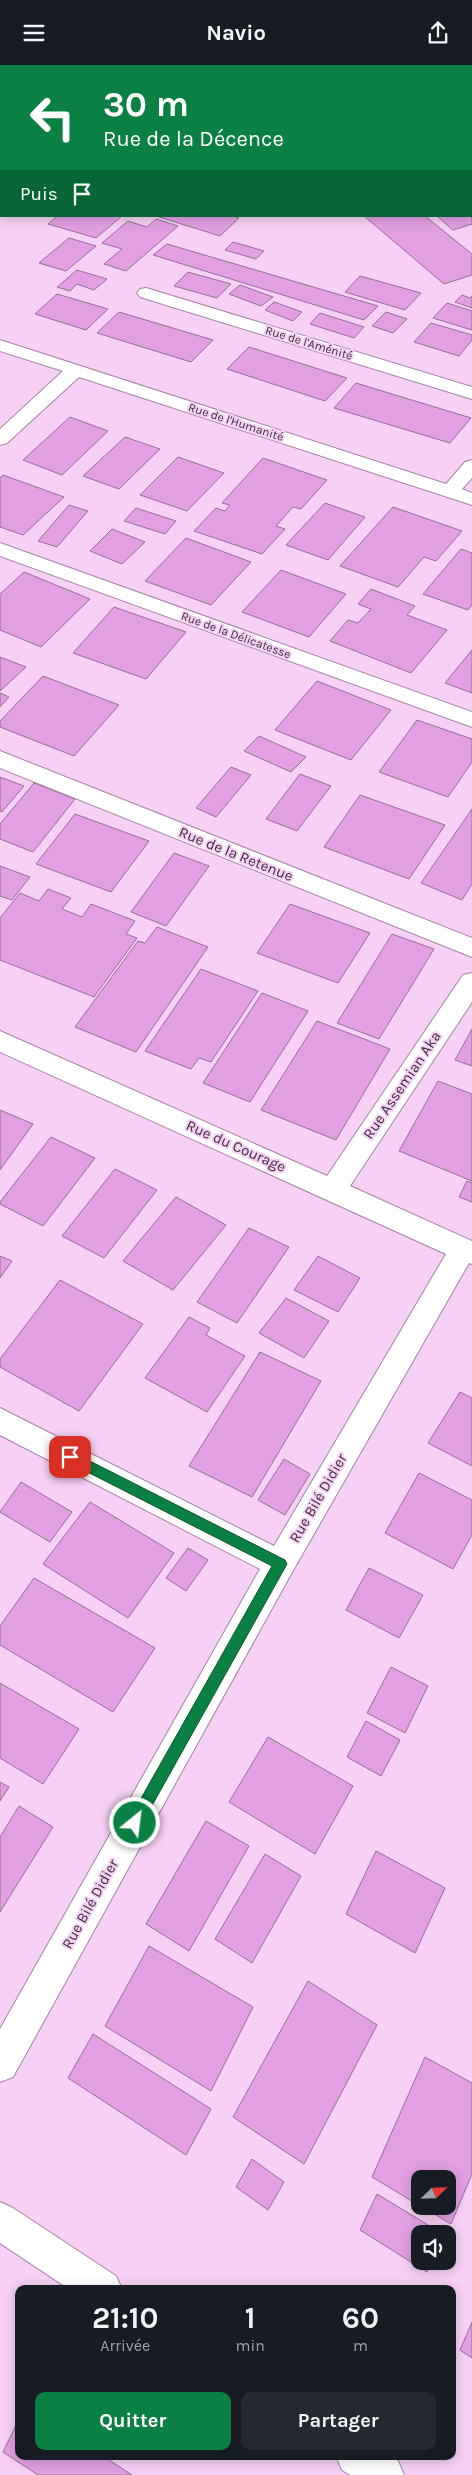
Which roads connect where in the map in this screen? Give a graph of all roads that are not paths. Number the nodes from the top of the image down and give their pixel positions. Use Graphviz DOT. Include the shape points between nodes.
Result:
graph roads {
  1 [pos="146,293"];
  2 [pos="0,345"];
  3 [pos="75,370"];
  4 [pos="472,393"];
  5 [pos="0,439"];
  6 [pos="472,466"];
  7 [pos="449,492"];
  8 [pos="472,499"];
  9 [pos="0,549"];
  10 [pos="472,720"];
  11 [pos="0,759"];
  12 [pos="472,949"];
  13 [pos="472,982"];
  14 [pos="0,1041"];
  15 [pos="333,1189"];
  16 [pos="468,1251"];
  17 [pos="0,1421"];
  18 [pos="280,1564"];
  19 [pos="0,2064"];
  20 [pos="0,2221"];
  21 [pos="96,2285"];
  22 [pos="362,2460"];
  23 [pos="384,2475"];
  1 -- 4 [label="street, Rue de l'Aménité"];
  2 -- 3 [label="street, Rue de l'Humanité"];
  3 -- 5 [label="street"];
  3 -- 7 [label="street, Rue de l'Humanité"];
  6 -- 7 [label="street"];
  7 -- 8 [label="street, Rue de l'Humanité"];
  9 -- 10 [label="street, Rue de la Délicatesse"];
  11 -- 12 [label="street, Rue de la Retenue"];
  13 -- 15 [label="street, Rue Assemian Aka"];
  14 -- 15 [label="street, Rue du Courage"];
  15 -- 16 [label="street, Rue du Courage"];
  16 -- 18 [label="street, Rue Bilé Didier"];
  17 -- 18 [label="street"];
  18 -- 19 [label="street, Rue Bilé Didier"];
  20 -- 21 [label="street"];
  22 -- 23 [label="street"];
}
